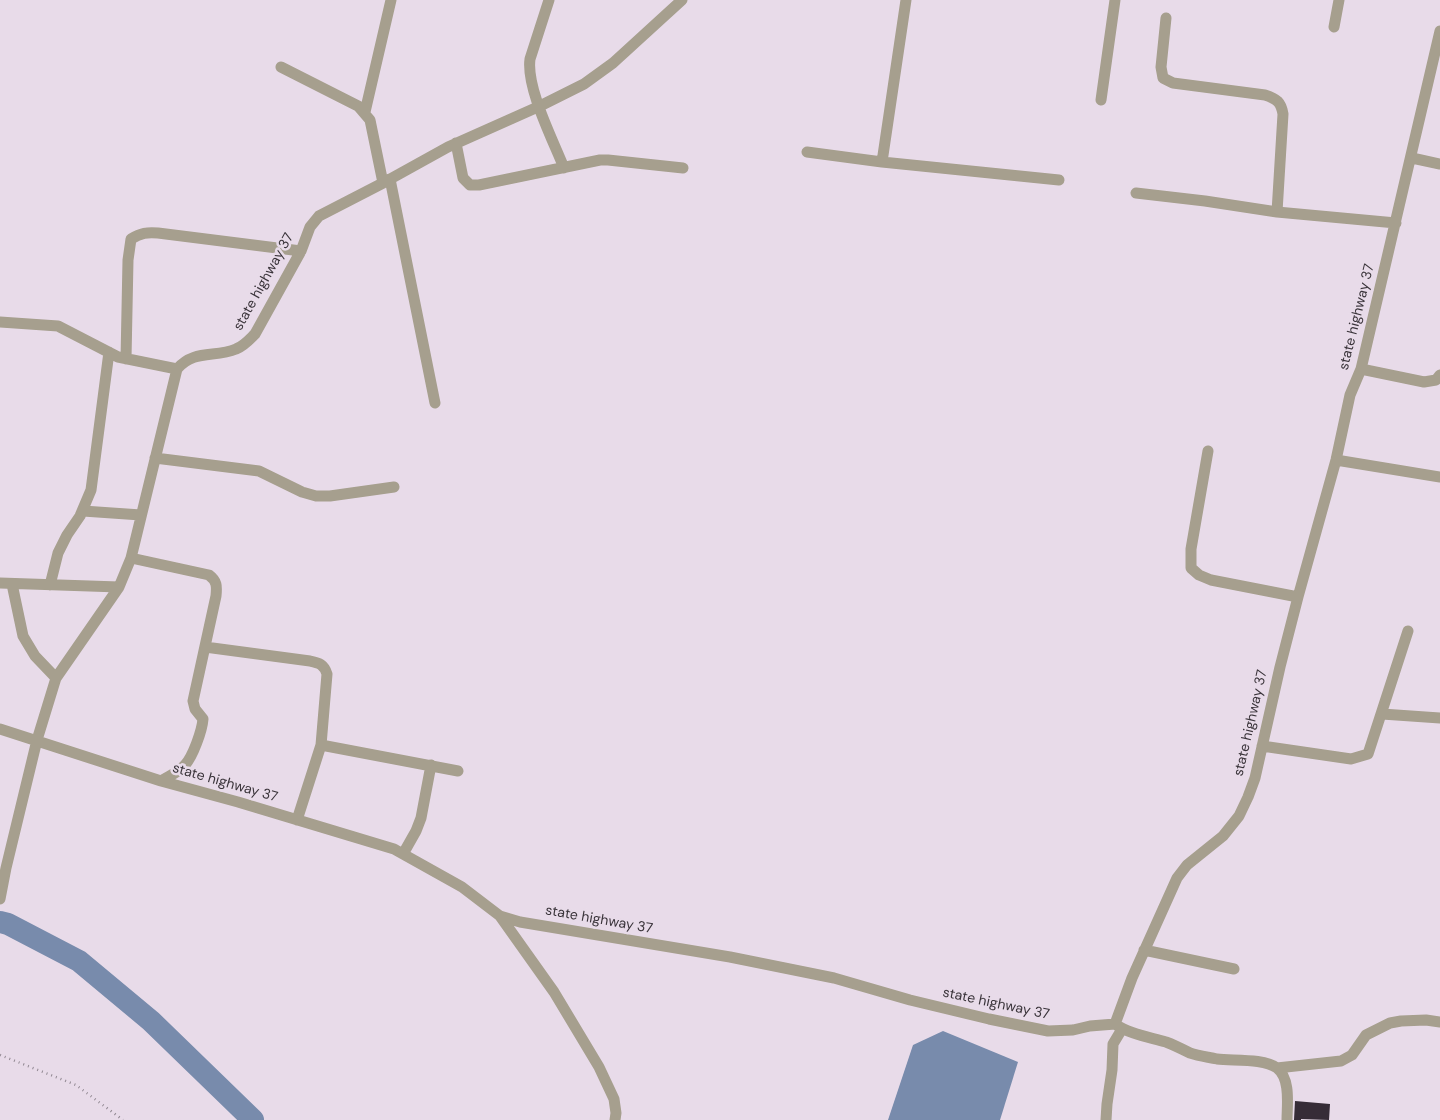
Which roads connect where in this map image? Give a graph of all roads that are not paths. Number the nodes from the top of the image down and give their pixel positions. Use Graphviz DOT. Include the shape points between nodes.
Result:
graph roads {
  1 [pos="391,0"];
  2 [pos="549,0"];
  3 [pos="682,0"];
  4 [pos="906,0"];
  5 [pos="1115,0"];
  6 [pos="1339,0"];
  7 [pos="1166,18"];
  8 [pos="1334,27"];
  9 [pos="1440,31"];
  10 [pos="281,67"];
  11 [pos="1434,78"];
  12 [pos="1101,100"];
  13 [pos="540,106"];
  14 [pos="364,112"];
  15 [pos="456,143"];
  16 [pos="807,152"];
  17 [pos="1412,158"];
  18 [pos="882,162"];
  19 [pos="1440,164"];
  20 [pos="564,168"];
  21 [pos="683,168"];
  22 [pos="1059,180"];
  23 [pos="387,181"];
  24 [pos="1136,193"];
  25 [pos="1277,212"];
  26 [pos="1396,223"];
  27 [pos="301,251"];
  28 [pos="0,322"];
  29 [pos="108,352"];
  30 [pos="126,359"];
  31 [pos="177,369"];
  32 [pos="1361,370"];
  33 [pos="1440,375"];
  34 [pos="435,403"];
  35 [pos="1208,452"];
  36 [pos="155,458"];
  37 [pos="1336,460"];
  38 [pos="1440,477"];
  39 [pos="394,487"];
  40 [pos="83,511"];
  41 [pos="141,515"];
  42 [pos="131,558"];
  43 [pos="0,584"];
  44 [pos="12,584"];
  45 [pos="50,585"];
  46 [pos="119,587"];
  47 [pos="1298,597"];
  48 [pos="1408,631"];
  49 [pos="204,647"];
  50 [pos="56,678"];
  51 [pos="1382,714"];
  52 [pos="1440,718"];
  53 [pos="0,729"];
  54 [pos="37,740"];
  55 [pos="321,745"];
  56 [pos="1262,746"];
  57 [pos="431,766"];
  58 [pos="458,771"];
  59 [pos="161,781"];
  60 [pos="297,820"];
  61 [pos="404,854"];
  62 [pos="0,900"];
  63 [pos="500,916"];
  64 [pos="1144,950"];
  65 [pos="1234,969"];
  66 [pos="1440,1022"];
  67 [pos="1118,1027"];
  68 [pos="1277,1068"];
  69 [pos="615,1120"];
  70 [pos="1106,1120"];
  71 [pos="1287,1120"];
  1 -- 14 [label="street"];
  2 -- 13 [label="street" via="528,70"];
  3 -- 13 [label="street, state highway 37" via="613,63 584,84"];
  4 -- 18 [label="street"];
  5 -- 12 [label="street"];
  6 -- 8 [label="street"];
  7 -- 25 [label="street" via="1162,78 1173,83 1265,95 1281,104"];
  9 -- 11 [label="street, state highway 37"];
  10 -- 14 [label="street"];
  11 -- 17 [label="street, state highway 37"];
  13 -- 15 [label="street, state highway 37"];
  13 -- 20 [label="street"];
  14 -- 23 [label="street" via="370,120"];
  15 -- 20 [label="street" via="463,178 470,185"];
  15 -- 23 [label="street, state highway 37"];
  16 -- 18 [label="street"];
  17 -- 19 [label="street"];
  17 -- 26 [label="street, state highway 37"];
  18 -- 22 [label="street"];
  20 -- 21 [label="street" via="608,160"];
  23 -- 27 [label="street, state highway 37" via="319,216 310,227"];
  23 -- 34 [label="street"];
  24 -- 25 [label="street"];
  25 -- 26 [label="street"];
  26 -- 32 [label="street, state highway 37"];
  27 -- 30 [label="street" via="158,233 138,235 132,239 128,260"];
  27 -- 31 [label="street, state highway 37" via="247,343 227,352 193,357"];
  28 -- 29 [label="street" via="58,326"];
  29 -- 30 [label="street"];
  29 -- 40 [label="street" via="90,490"];
  30 -- 31 [label="street"];
  31 -- 36 [label="street"];
  32 -- 33 [label="street" via="1424,382 1436,380"];
  32 -- 37 [label="street, state highway 37" via="1350,395"];
  35 -- 47 [label="street" via="1191,549 1191,568 1210,580"];
  36 -- 39 [label="street" via="259,471 316,496"];
  36 -- 41 [label="street"];
  37 -- 38 [label="street"];
  37 -- 47 [label="street, state highway 37"];
  40 -- 41 [label="street"];
  40 -- 45 [label="street" via="58,553"];
  41 -- 42 [label="street"];
  42 -- 46 [label="street"];
  42 -- 49 [label="street" via="201,572 215,579 216,596"];
  43 -- 44 [label="street"];
  44 -- 45 [label="street"];
  44 -- 50 [label="street" via="23,636 35,656"];
  45 -- 46 [label="street"];
  46 -- 50 [label="street"];
  47 -- 56 [label="street, state highway 37"];
  48 -- 51 [label="street"];
  49 -- 55 [label="street" via="320,663 327,674"];
  49 -- 59 [label="street" via="193,701 203,720 202,728 186,764"];
  50 -- 54 [label="street"];
  51 -- 52 [label="street"];
  51 -- 56 [label="street" via="1368,754 1362,757 1351,759"];
  53 -- 54 [label="street, state highway 37"];
  54 -- 59 [label="street, state highway 37"];
  54 -- 62 [label="street"];
  55 -- 57 [label="street"];
  55 -- 60 [label="street"];
  56 -- 64 [label="street, state highway 37" via="1255,778 1239,816 1223,836 1187,865 1177,878"];
  57 -- 58 [label="street"];
  57 -- 61 [label="street" via="420,818"];
  59 -- 60 [label="street, state highway 37"];
  60 -- 61 [label="street, state highway 37"];
  61 -- 63 [label="street, state highway 37" via="462,887"];
  63 -- 67 [label="street, state highway 37" via="834,978 910,1000 1048,1031 1090,1026"];
  63 -- 69 [label="street" via="554,992 599,1067 614,1099"];
  64 -- 65 [label="street"];
  64 -- 67 [label="street, state highway 37"];
  66 -- 68 [label="street" via="1390,1023 1366,1035 1352,1055 1341,1062"];
  67 -- 68 [label="street" via="1193,1054 1265,1063"];
  67 -- 70 [label="street" via="1113,1044"];
  68 -- 71 [label="street" via="1285,1081"];
}
